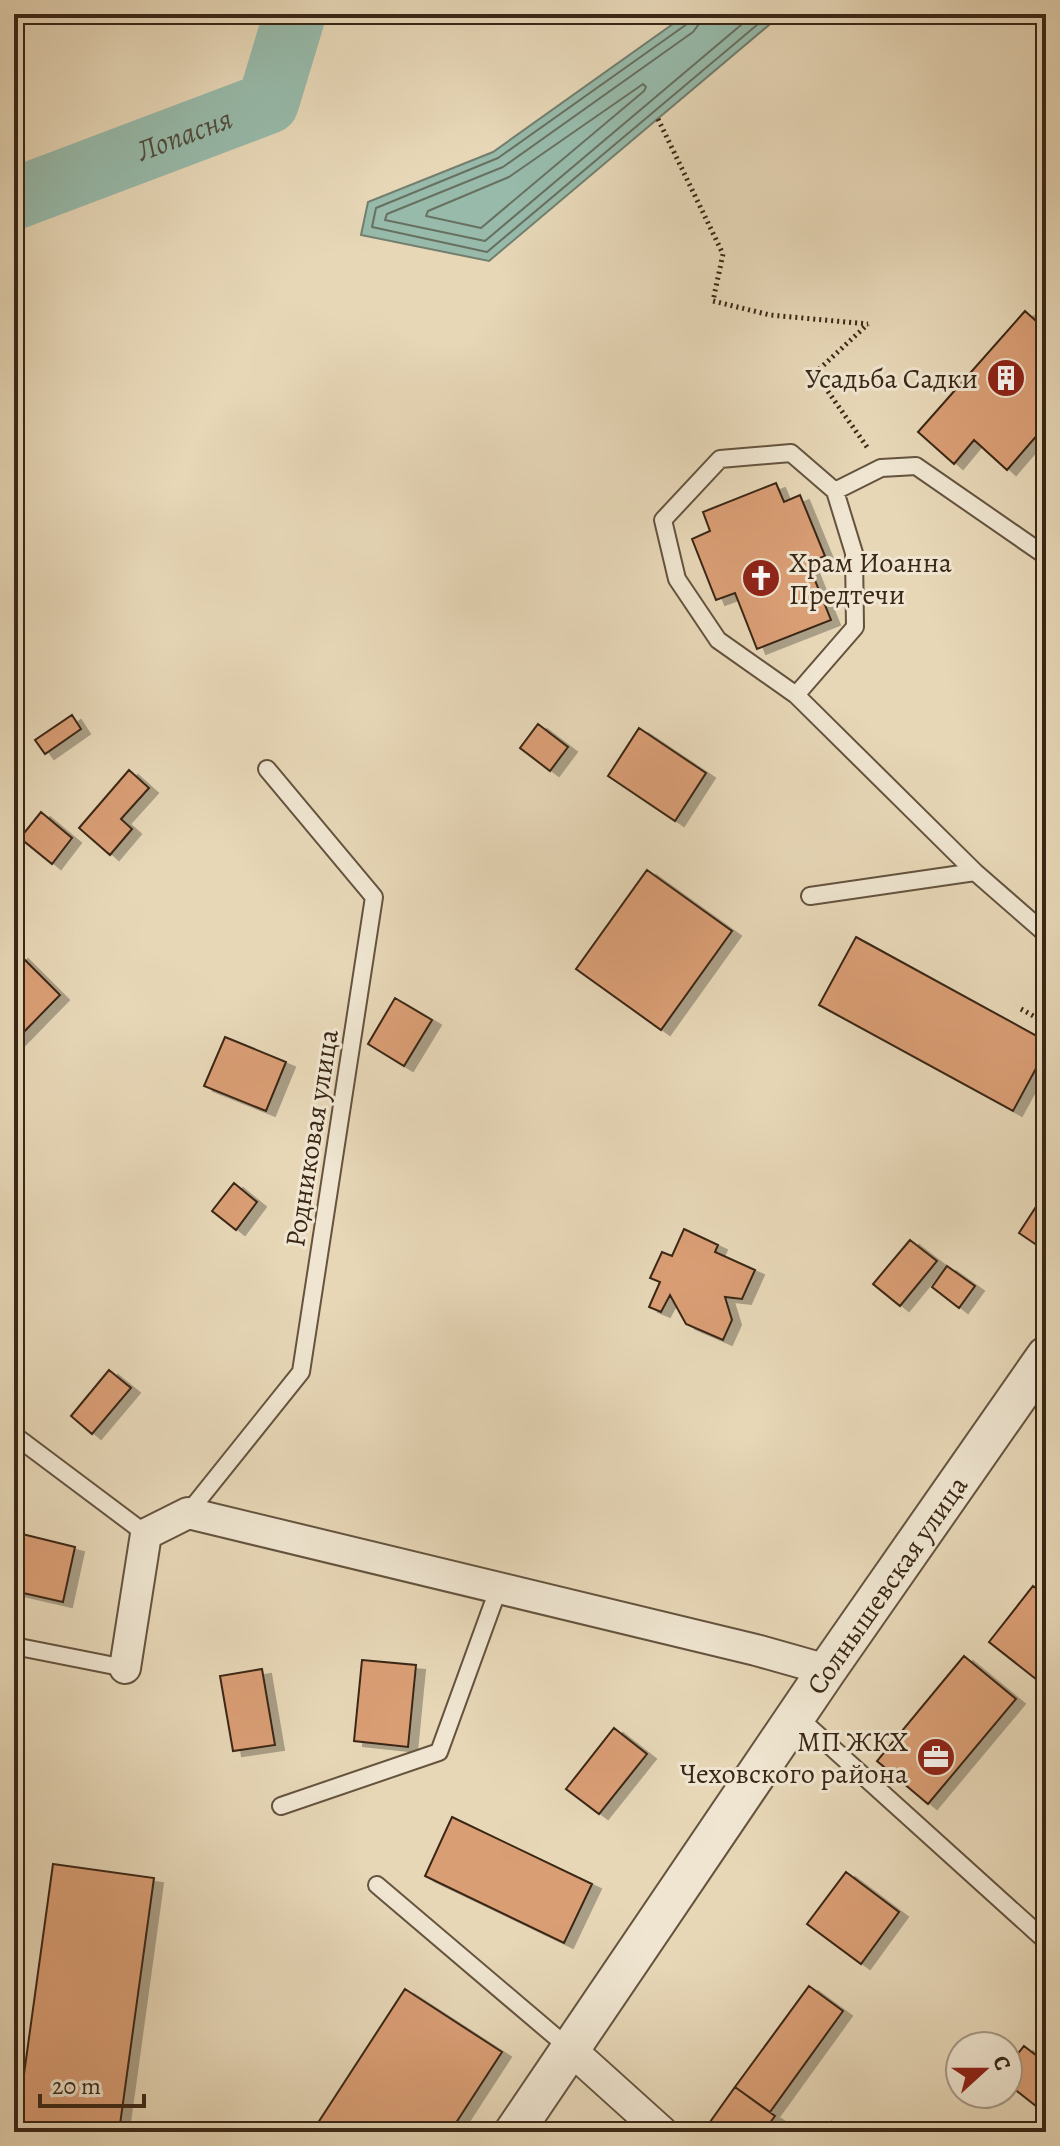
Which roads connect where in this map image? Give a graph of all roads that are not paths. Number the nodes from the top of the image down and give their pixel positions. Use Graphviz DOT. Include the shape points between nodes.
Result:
graph roads {
  1 [pos="835,491"];
  2 [pos="1046,556"];
  3 [pos="796,695"];
  4 [pos="267,769"];
  5 [pos="975,872"];
  6 [pos="810,896"];
  7 [pos="1046,934"];
  8 [pos="1046,1356"];
  9 [pos="14,1435"];
  10 [pos="188,1513"];
  11 [pos="146,1534"];
  12 [pos="499,1587"];
  13 [pos="14,1646"];
  14 [pos="125,1668"];
  15 [pos="827,1670"];
  16 [pos="797,1716"];
  17 [pos="281,1806"];
  18 [pos="377,1885"];
  19 [pos="1046,1941"];
  20 [pos="570,2049"];
  21 [pos="514,2132"];
  22 [pos="662,2132"];
  1 -- 2 [label="lane" via="881,468 916,466"];
  1 -- 3 [label="lane" via="854,553 855,627"];
  1 -- 3 [label="lane" via="791,453 720,459 663,520 677,579 718,640"];
  3 -- 5 [label="lane"];
  4 -- 10 [label="lane, Родниковая улица" via="374,897 301,1372"];
  5 -- 6 [label="lane"];
  5 -- 7 [label="lane"];
  8 -- 15 [label="street, Солнышевская улица"];
  9 -- 11 [label="lane"];
  10 -- 11 [label="street"];
  10 -- 12 [label="street"];
  11 -- 14 [label="street"];
  12 -- 15 [label="street"];
  12 -- 17 [label="lane" via="439,1752"];
  13 -- 14 [label="lane"];
  15 -- 16 [label="street, Солнышевская улица"];
  16 -- 19 [label="lane"];
  16 -- 20 [label="street, Солнышевская улица"];
  18 -- 20 [label="lane"];
  20 -- 21 [label="street, Солнышевская улица"];
  20 -- 22 [label="street"];
}
